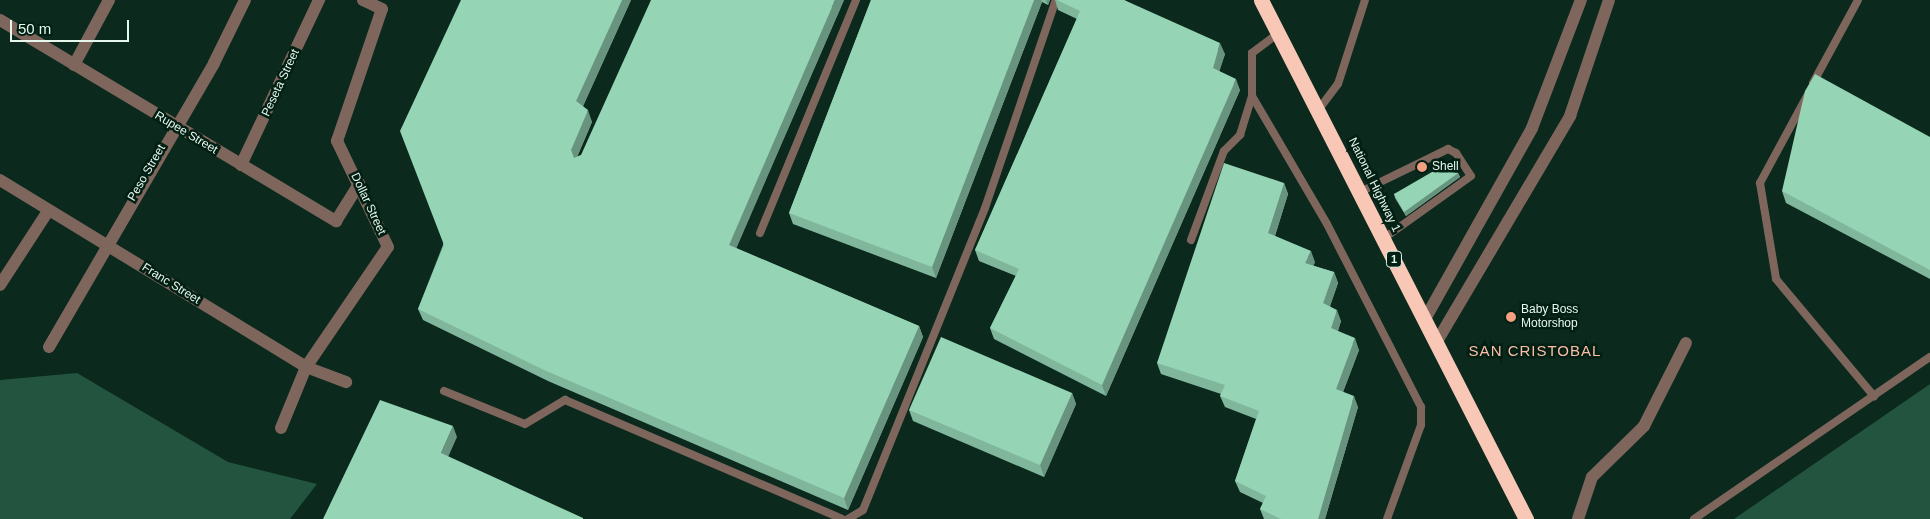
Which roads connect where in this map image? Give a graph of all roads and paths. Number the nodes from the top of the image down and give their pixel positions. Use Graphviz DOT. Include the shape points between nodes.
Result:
graph roads {
  1 [pos="109,0"];
  2 [pos="245,0"];
  3 [pos="319,0"];
  4 [pos="363,0"];
  5 [pos="856,0"];
  6 [pos="1056,0"];
  7 [pos="1261,0"];
  8 [pos="1365,0"];
  9 [pos="1581,0"];
  10 [pos="1609,0"];
  11 [pos="1858,0"];
  12 [pos="0,20"];
  13 [pos="1279,33"];
  14 [pos="74,65"];
  15 [pos="1252,96"];
  16 [pos="1319,109"];
  17 [pos="175,126"];
  18 [pos="241,165"];
  19 [pos="0,180"];
  20 [pos="359,184"];
  21 [pos="1362,191"];
  22 [pos="48,211"];
  23 [pos="760,233"];
  24 [pos="1384,238"];
  25 [pos="1191,240"];
  26 [pos="106,244"];
  27 [pos="0,285"];
  28 [pos="1425,319"];
  29 [pos="1436,343"];
  30 [pos="1686,343"];
  31 [pos="49,346"];
  32 [pos="1930,357"];
  33 [pos="306,367"];
  34 [pos="346,382"];
  35 [pos="444,391"];
  36 [pos="1874,396"];
  37 [pos="281,428"];
  38 [pos="842,519"];
  39 [pos="848,519"];
  40 [pos="1387,519"];
  41 [pos="1526,519"];
  42 [pos="1578,519"];
  43 [pos="1694,519"];
  1 -- 14 [label="street"];
  2 -- 17 [label="street, Peso Street"];
  3 -- 18 [label="street, Peseta Street"];
  4 -- 20 [label="street, Dollar Street" via="382,9 337,141"];
  5 -- 23 [label="lane"];
  6 -- 39 [label="lane" via="985,208 863,510"];
  7 -- 13 [label="highway, National Highway 1 / 1"];
  8 -- 16 [label="lane" via="1338,84"];
  9 -- 28 [label="street" via="1532,128"];
  10 -- 29 [label="street" via="1570,116"];
  11 -- 36 [label="lane" via="1760,183 1776,279"];
  12 -- 14 [label="street, Rupee Street"];
  13 -- 15 [label="lane" via="1252,53"];
  13 -- 16 [label="highway, National Highway 1 / 1"];
  14 -- 17 [label="street, Rupee Street"];
  15 -- 25 [label="lane" via="1240,136 1224,151"];
  15 -- 40 [label="lane" via="1327,224 1420,407 1421,424"];
  16 -- 21 [label="highway, National Highway 1 / 1"];
  17 -- 18 [label="street, Rupee Street"];
  17 -- 26 [label="street, Peso Street"];
  18 -- 20 [label="street, Rupee Street" via="336,221"];
  19 -- 22 [label="street, Franc Street"];
  20 -- 33 [label="street, Dollar Street" via="388,247"];
  21 -- 24 [label="highway, National Highway 1 / 1"];
  21 -- 24 [label="lane" via="1448,149 1456,152 1471,176"];
  22 -- 26 [label="street, Franc Street"];
  22 -- 27 [label="street"];
  24 -- 28 [label="highway, National Highway 1 / 1"];
  26 -- 31 [label="street, Peso Street"];
  26 -- 33 [label="street, Franc Street"];
  28 -- 29 [label="highway, National Highway 1 / 1"];
  29 -- 41 [label="highway, National Highway 1 / 1"];
  30 -- 42 [label="street" via="1644,426 1592,477"];
  32 -- 36 [label="lane"];
  33 -- 34 [label="street, Franc Street"];
  33 -- 37 [label="street, Dollar Street"];
  35 -- 38 [label="lane" via="525,424 565,400"];
  36 -- 43 [label="lane"];
}
